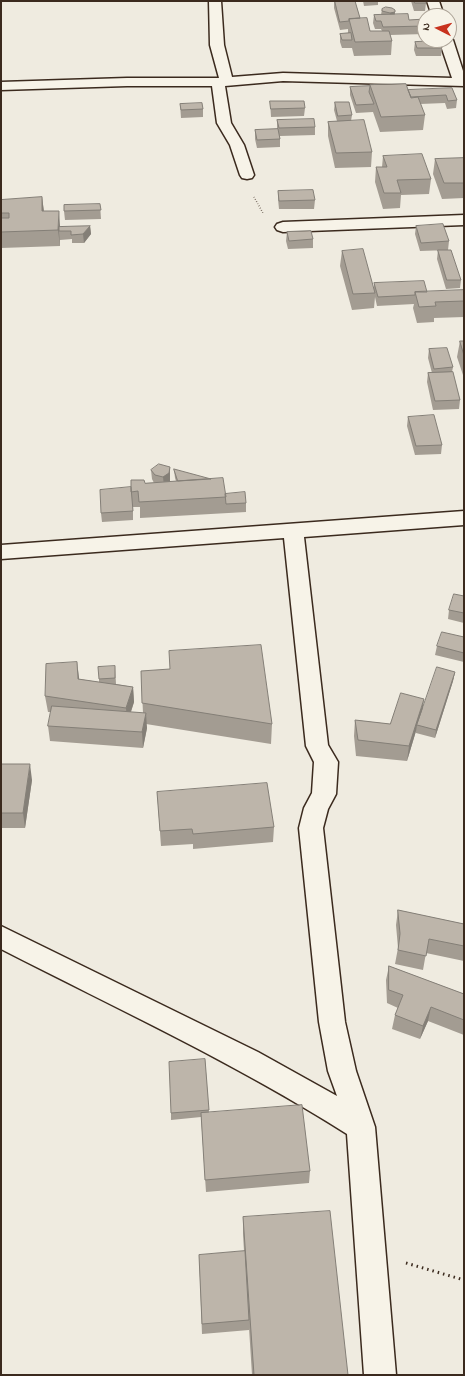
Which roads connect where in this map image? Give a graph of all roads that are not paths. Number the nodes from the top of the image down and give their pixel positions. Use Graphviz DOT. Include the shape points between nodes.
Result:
graph roads {
  1 [pos="215,1"];
  2 [pos="449,48"];
  3 [pos="223,82"];
  4 [pos="462,82"];
  5 [pos="1,86"];
  6 [pos="247,175"];
  7 [pos="464,220"];
  8 [pos="283,227"];
  9 [pos="464,518"];
  10 [pos="293,530"];
  11 [pos="1,552"];
  12 [pos="1,937"];
  13 [pos="361,1127"];
  14 [pos="380,1375"];
  1 -- 3 [label="street" via="217,45"];
  2 -- 4 [label="street"];
  3 -- 4 [label="street" via="283,77"];
  3 -- 5 [label="street"];
  3 -- 6 [label="street" via="224,123 237,145"];
  7 -- 8 [label="street"];
  9 -- 10 [label="street"];
  10 -- 11 [label="street"];
  10 -- 13 [label="street" via="315,735 317,746 326,762 324,794 316,808 311,828 332,1022 342,1071"];
  12 -- 13 [label="street" via="248,1061"];
  13 -- 14 [label="street"];
}
